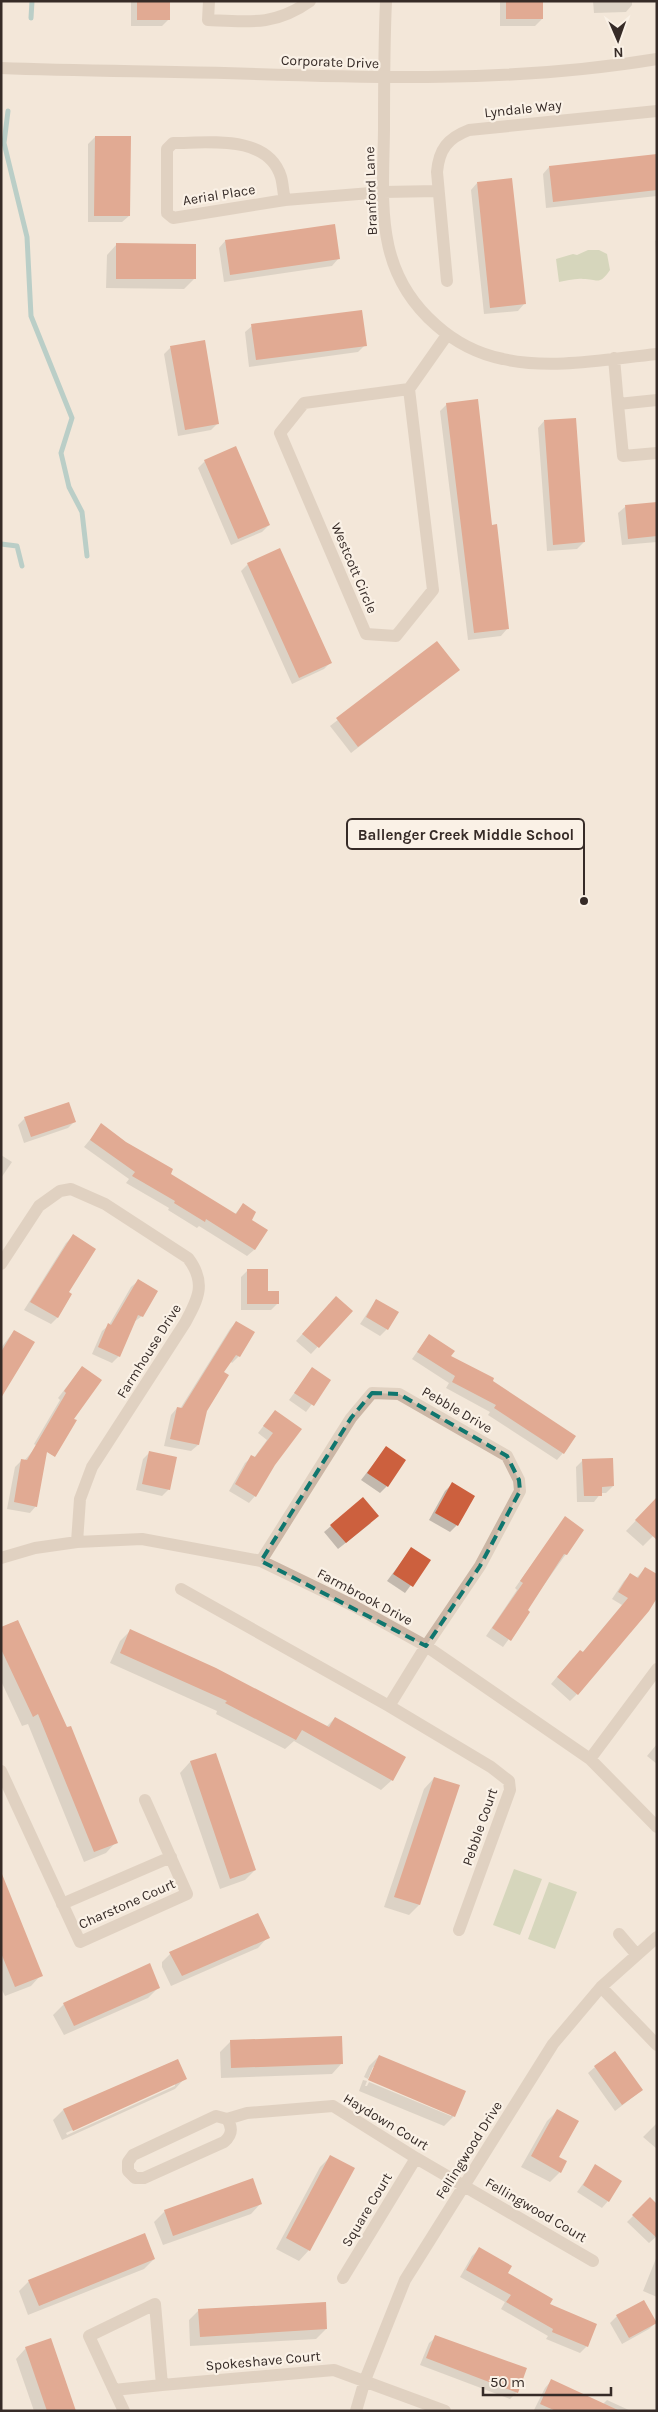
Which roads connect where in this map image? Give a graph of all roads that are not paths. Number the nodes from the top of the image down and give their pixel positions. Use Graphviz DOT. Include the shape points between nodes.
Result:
graph roads {
  1 [pos="209,1"];
  2 [pos="310,1"];
  3 [pos="386,1"];
  4 [pos="657,59"];
  5 [pos="1,68"];
  6 [pos="384,78"];
  7 [pos="657,111"];
  8 [pos="438,191"];
  9 [pos="383,192"];
  10 [pos="285,200"];
  11 [pos="447,281"];
  12 [pos="447,335"];
  13 [pos="657,354"];
  14 [pos="614,358"];
  15 [pos="409,388"];
  16 [pos="657,400"];
  17 [pos="618,404"];
  18 [pos="657,453"];
  19 [pos="1,1264"];
  20 [pos="77,1542"];
  21 [pos="1,1558"];
  22 [pos="261,1561"];
  23 [pos="181,1588"];
  24 [pos="426,1646"];
  25 [pos="657,1669"];
  26 [pos="389,1706"];
  27 [pos="590,1759"];
  28 [pos="1,1771"];
  29 [pos="145,1800"];
  30 [pos="657,1827"];
  31 [pos="171,1857"];
  32 [pos="62,1904"];
  33 [pos="459,1930"];
  34 [pos="619,1934"];
  35 [pos="657,1938"];
  36 [pos="637,1955"];
  37 [pos="601,1987"];
  38 [pos="657,2045"];
  39 [pos="227,2120"];
  40 [pos="416,2158"];
  41 [pos="464,2186"];
  42 [pos="593,2260"];
  43 [pos="343,2278"];
  44 [pos="365,2380"];
  45 [pos="162,2385"];
  46 [pos="114,2390"];
  47 [pos="124,2411"];
  48 [pos="356,2411"];
  49 [pos="445,2411"];
  1 -- 2 [label="street" via="208,20 257,23 293,13"];
  3 -- 6 [label="street, Branford Lane"];
  4 -- 6 [label="street, Corporate Drive" via="557,72"];
  5 -- 6 [label="street, Corporate Drive"];
  6 -- 9 [label="street, Branford Lane"];
  7 -- 8 [label="street, Lyndale Way" via="469,130 454,135 438,158"];
  8 -- 9 [label="street"];
  8 -- 11 [label="street, Lyndale Way"];
  9 -- 10 [label="street, Aerial Place"];
  9 -- 12 [label="street, Branford Lane" via="387,236 396,273 419,310"];
  10 -- 10 [label="street, Aerial Place" via="173,218 167,213 167,149 173,143 238,144 256,149 270,159 281,175"];
  12 -- 14 [label="street, Branford Lane" via="483,353 522,362 548,364"];
  12 -- 15 [label="street"];
  13 -- 14 [label="street, Branford Lane"];
  14 -- 17 [label="street"];
  15 -- 15 [label="street, Westcott Circle" via="433,590 396,636 366,634 280,433 304,403"];
  16 -- 17 [label="street"];
  17 -- 18 [label="street" via="623,456"];
  19 -- 20 [label="street, Farmhouse Drive" via="39,1206 60,1191 71,1189 105,1204 188,1258 196,1268 200,1289 197,1301 92,1467 80,1498"];
  20 -- 21 [label="street, Farmbrook Drive" via="35,1548"];
  20 -- 22 [label="street, Farmbrook Drive" via="142,1540"];
  22 -- 24 [label="street, Farmbrook Drive" via="354,1606"];
  22 -- 24 [label="street, Pebble Drive" via="351,1418 372,1393 399,1394 507,1456 519,1480 520,1490 480,1566"];
  23 -- 26 [label="street, Pebble Court"];
  24 -- 26 [label="street"];
  24 -- 27 [label="street, Farmbrook Drive"];
  25 -- 27 [label="street"];
  26 -- 33 [label="street, Pebble Court" via="509,1781 510,1790"];
  27 -- 30 [label="street, Farmbrook Drive"];
  28 -- 32 [label="street, Charstone Court"];
  29 -- 31 [label="street, Charstone Court"];
  31 -- 32 [label="street, Charstone Court"];
  31 -- 32 [label="street, Charstone Court" via="187,1894 80,1942"];
  34 -- 36 [label="street"];
  35 -- 36 [label="street, Fellingwood Drive"];
  36 -- 37 [label="street, Fellingwood Drive"];
  37 -- 38 [label="street"];
  37 -- 41 [label="street, Fellingwood Drive" via="552,2044"];
  39 -- 39 [label="street, Haydown Court" via="216,2116 133,2155 128,2162 128,2171 135,2178 144,2178 224,2142 231,2129"];
  39 -- 40 [label="street, Haydown Court" via="247,2113 333,2106"];
  40 -- 41 [label="street, Haydown Court"];
  40 -- 43 [label="street, Square Court"];
  41 -- 42 [label="street, Fellingwood Court"];
  41 -- 44 [label="street, Fellingwood Drive" via="405,2280"];
  44 -- 45 [label="street, Spokeshave Court" via="334,2370"];
  44 -- 48 [label="street, Fellingwood Drive"];
  44 -- 49 [label="street, Spokeshave Court"];
  45 -- 46 [label="street, Spokeshave Court"];
  45 -- 46 [label="street" via="155,2304 90,2336"];
  46 -- 47 [label="street"];
}
